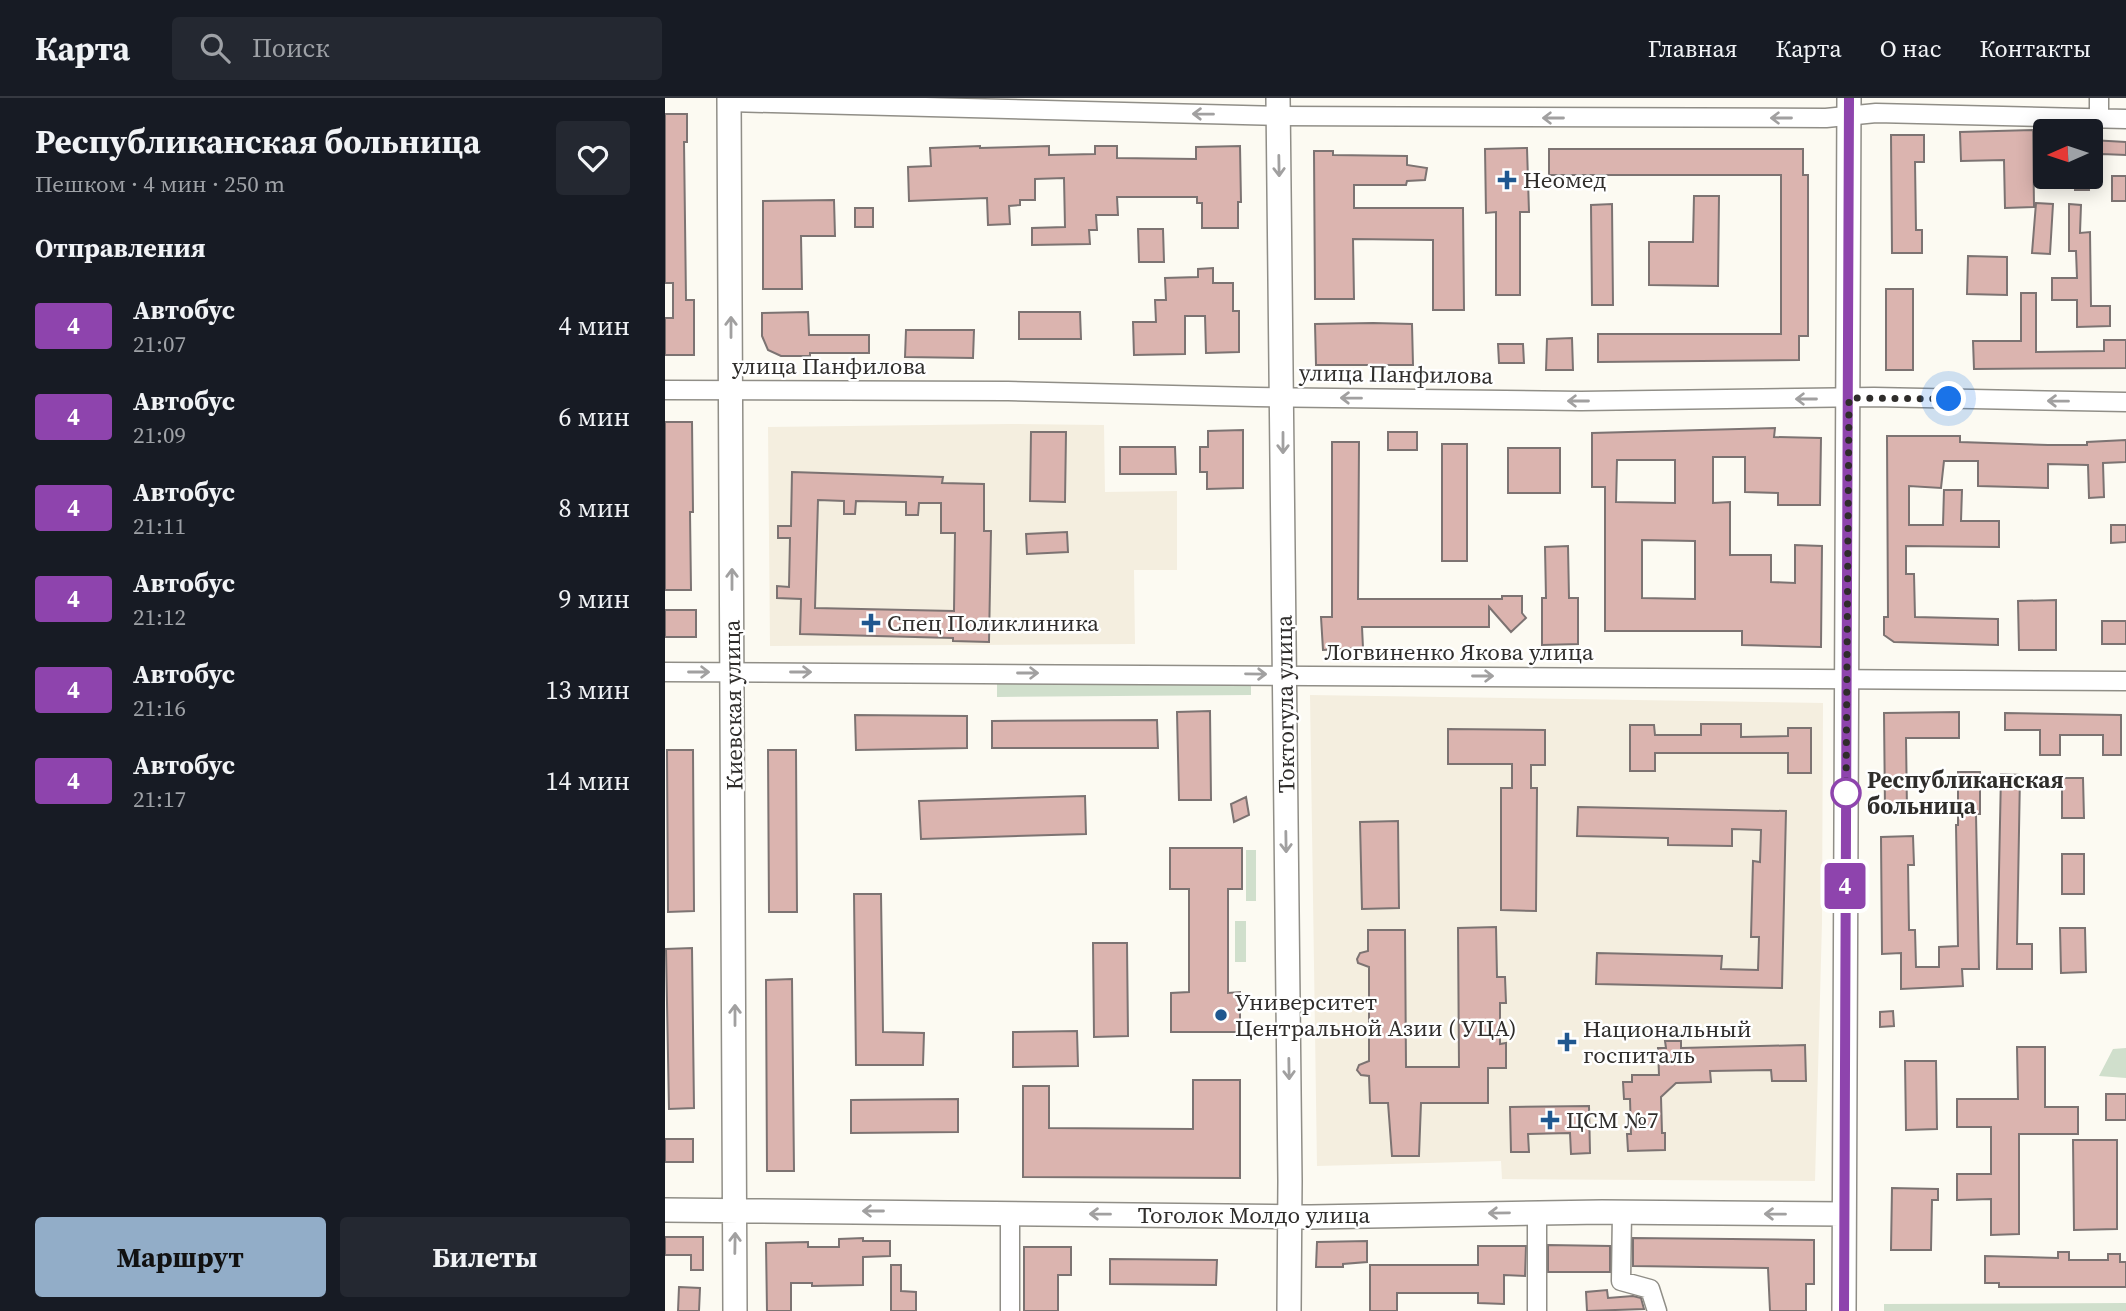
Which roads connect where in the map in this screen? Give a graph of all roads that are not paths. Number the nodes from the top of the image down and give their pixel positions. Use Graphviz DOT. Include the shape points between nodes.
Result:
graph roads {
  1 [pos="2099,98"];
  2 [pos="729,100"];
  3 [pos="1279,107"];
  4 [pos="1849,107"];
  5 [pos="2099,117"];
  6 [pos="2126,118"];
  7 [pos="665,390"];
  8 [pos="731,390"];
  9 [pos="1283,397"];
  10 [pos="1849,398"];
  11 [pos="2126,402"];
  12 [pos="665,672"];
  13 [pos="732,672"];
  14 [pos="1285,675"];
  15 [pos="1847,680"];
  16 [pos="2126,681"];
  17 [pos="665,1210"];
  18 [pos="736,1210"];
  19 [pos="1010,1212"];
  20 [pos="1537,1212"];
  21 [pos="1622,1212"];
  22 [pos="1844,1214"];
  23 [pos="1290,1217"];
  24 [pos="735,1311"];
  25 [pos="1010,1311"];
  26 [pos="1289,1311"];
  27 [pos="1537,1311"];
  28 [pos="1657,1311"];
  29 [pos="1844,1311"];
  1 -- 5 [label="street"];
  3 -- 2 [label="street, one-way"];
  8 -- 2 [label="main road, Киевская улица, one-way"];
  4 -- 3 [label="street, one-way"];
  3 -- 9 [label="main road, Токтогула улица, one-way"];
  4 -- 5 [label="street" via="1876,113"];
  4 -- 10 [label="main road"];
  5 -- 6 [label="street"];
  7 -- 8 [label="street, улица Панфилова"];
  8 -- 9 [label="street, улица Панфилова"];
  13 -- 8 [label="main road, Киевская улица, one-way"];
  10 -- 9 [label="street, улица Панфилова, one-way"];
  9 -- 14 [label="main road, Токтогула улица, one-way"];
  11 -- 10 [label="street, улица Панфилова, one-way"];
  10 -- 15 [label="main road"];
  12 -- 13 [label="street, Логвиненко Якова улица, one-way"];
  13 -- 14 [label="street, Логвиненко Якова улица, one-way"];
  18 -- 13 [label="main road, Киевская улица, one-way"];
  14 -- 15 [label="street, Логвиненко Якова улица, one-way"];
  14 -- 23 [label="main road, Токтогула улица, one-way"];
  15 -- 16 [label="street, Логвиненко Якова улица"];
  15 -- 22 [label="main road"];
  17 -- 18 [label="main road, Тоголок Молдо улица"];
  19 -- 18 [label="main road, Тоголок Молдо улица, one-way"];
  24 -- 18 [label="main road, Киевская улица, one-way"];
  23 -- 19 [label="main road, Тоголок Молдо улица, one-way"];
  19 -- 25 [label="street"];
  20 -- 21 [label="main road, Тоголок Молдо улица"];
  20 -- 23 [label="main road, Тоголок Молдо улица, one-way"];
  20 -- 27 [label="street"];
  22 -- 21 [label="main road, Тоголок Молдо улица, one-way"];
  21 -- 28 [label="street" via="1621,1281 1650,1289"];
  22 -- 29 [label="main road"];
  23 -- 26 [label="main road, Токтогула улица"];
}
